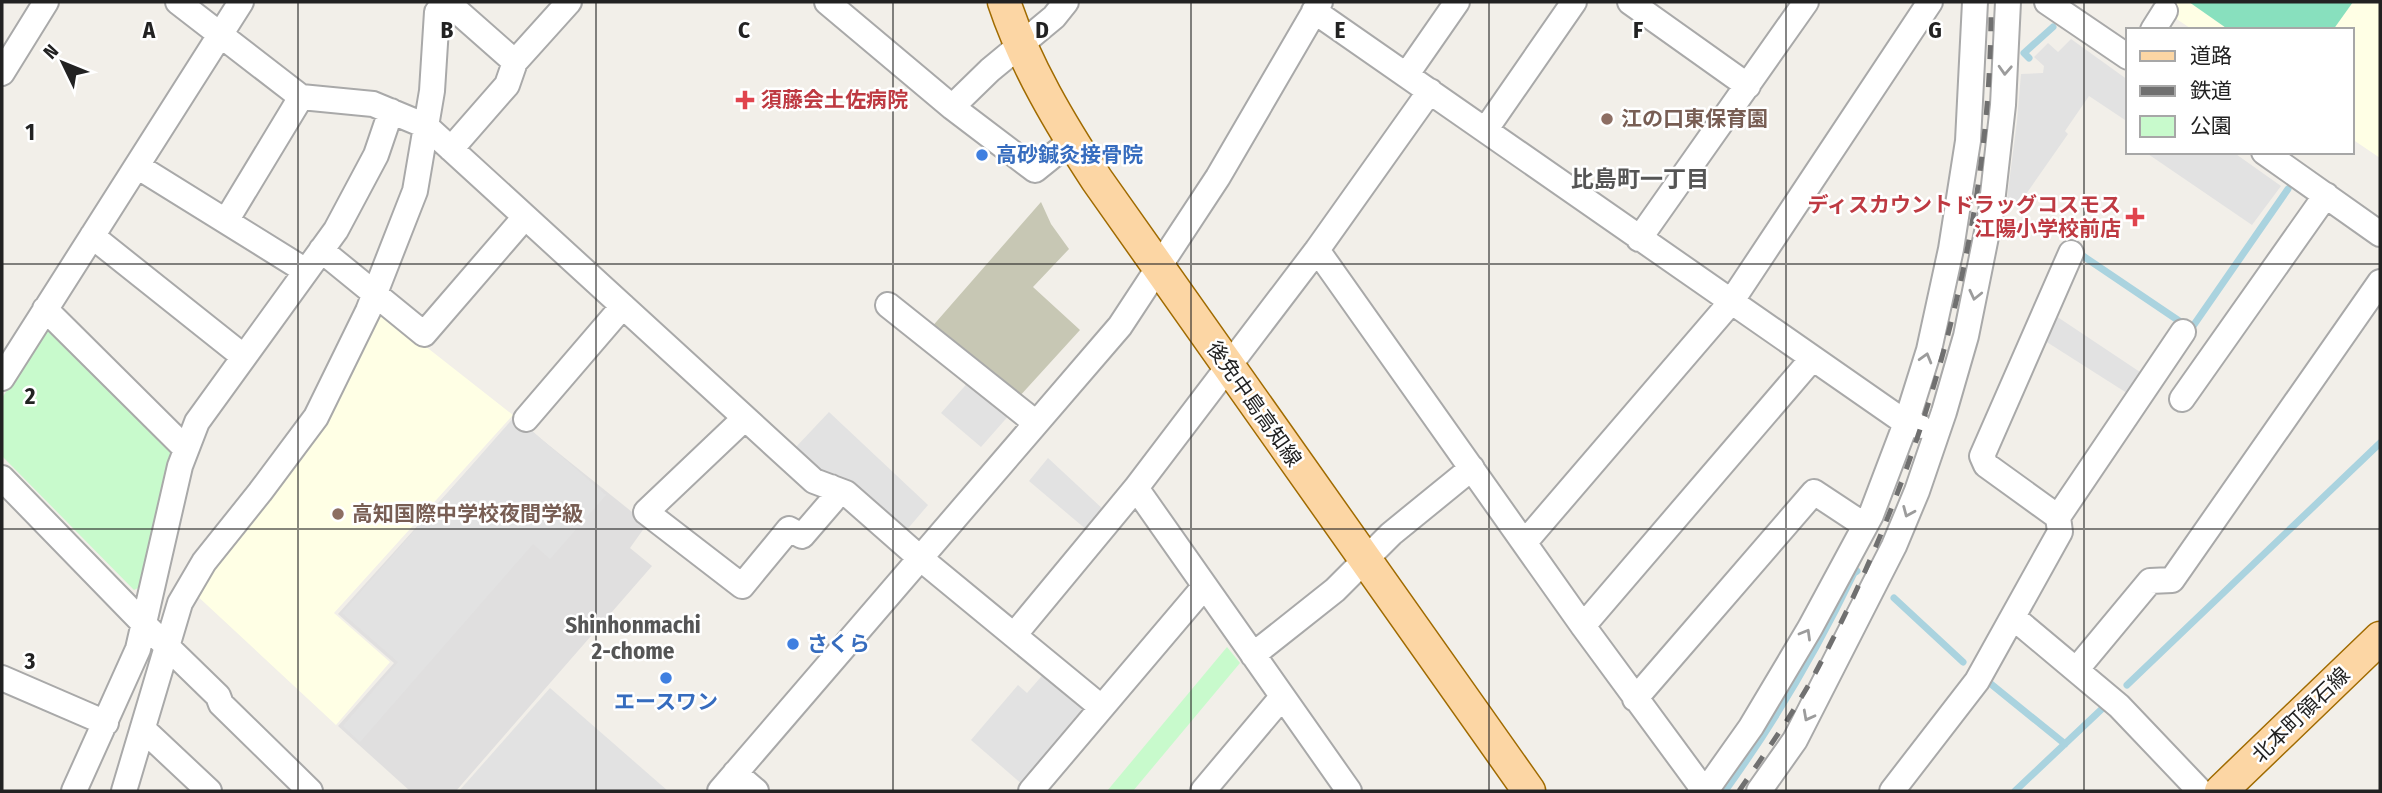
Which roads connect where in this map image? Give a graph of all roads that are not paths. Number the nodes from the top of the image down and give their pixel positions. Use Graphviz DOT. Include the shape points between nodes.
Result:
graph roads {
  1 [pos="46,2"];
  2 [pos="178,2"];
  3 [pos="241,2"];
  4 [pos="447,2"];
  5 [pos="569,2"];
  6 [pos="827,2"];
  7 [pos="1004,2"];
  8 [pos="1066,2"];
  9 [pos="1457,2"];
  10 [pos="1574,2"];
  11 [pos="1630,2"];
  12 [pos="1806,2"];
  13 [pos="1930,2"];
  14 [pos="1975,2"];
  15 [pos="2008,2"];
  16 [pos="1317,6"];
  17 [pos="2063,6"];
  18 [pos="220,35"];
  19 [pos="1021,46"];
  20 [pos="2126,55"];
  21 [pos="515,62"];
  22 [pos="2,73"];
  23 [pos="1407,74"];
  24 [pos="1748,86"];
  25 [pos="1430,91"];
  26 [pos="301,97"];
  27 [pos="952,107"];
  28 [pos="391,111"];
  29 [pos="426,126"];
  30 [pos="1486,129"];
  31 [pos="1071,141"];
  32 [pos="451,149"];
  33 [pos="2267,154"];
  34 [pos="137,166"];
  35 [pos="2326,195"];
  36 [pos="525,217"];
  37 [pos="226,221"];
  38 [pos="2380,234"];
  39 [pos="92,236"];
  40 [pos="1639,239"];
  41 [pos="321,250"];
  42 [pos="1317,250"];
  43 [pos="2071,253"];
  44 [pos="1158,268"];
  45 [pos="306,271"];
  46 [pos="2380,282"];
  47 [pos="374,295"];
  48 [pos="1731,302"];
  49 [pos="888,305"];
  50 [pos="623,306"];
  51 [pos="45,309"];
  52 [pos="2183,332"];
  53 [pos="244,357"];
  54 [pos="1812,359"];
  55 [pos="1229,369"];
  56 [pos="2,378"];
  57 [pos="2182,399"];
  58 [pos="746,418"];
  59 [pos="526,419"];
  60 [pos="1906,423"];
  61 [pos="1036,424"];
  62 [pos="1938,430"];
  63 [pos="186,449"];
  64 [pos="1472,468"];
  65 [pos="2,478"];
  66 [pos="831,487"];
  67 [pos="1136,488"];
  68 [pos="2058,517"];
  69 [pos="1864,525"];
  70 [pos="1525,542"];
  71 [pos="920,558"];
  72 [pos="1365,561"];
  73 [pos="1204,587"];
  74 [pos="2014,618"];
  75 [pos="144,624"];
  76 [pos="1583,626"];
  77 [pos="1016,634"];
  78 [pos="2380,638"];
  79 [pos="168,645"];
  80 [pos="1253,655"];
  81 [pos="2076,670"];
  82 [pos="2,678"];
  83 [pos="1282,697"];
  84 [pos="1635,699"];
  85 [pos="1101,706"];
  86 [pos="106,723"];
  87 [pos="144,730"];
  88 [pos="728,782"];
  89 [pos="1346,790"];
  90 [pos="1702,790"];
  91 [pos="74,791"];
  92 [pos="124,791"];
  93 [pos="209,791"];
  94 [pos="310,791"];
  95 [pos="756,791"];
  96 [pos="1031,791"];
  97 [pos="1203,791"];
  98 [pos="1529,791"];
  99 [pos="1759,791"];
  100 [pos="1892,791"];
  101 [pos="2200,791"];
  102 [pos="2221,791"];
  1 -- 22 [label="street"];
  2 -- 18 [label="street"];
  3 -- 18 [label="street"];
  4 -- 21 [label="street"];
  4 -- 29 [label="street" via="437,12"];
  5 -- 21 [label="street"];
  6 -- 27 [label="street"];
  7 -- 19 [label="main road, 後免中島高知線"];
  8 -- 19 [label="street"];
  9 -- 23 [label="street"];
  10 -- 30 [label="street"];
  11 -- 24 [label="street"];
  12 -- 24 [label="street"];
  13 -- 48 [label="street"];
  60 -- 14 [label="street, one-way" via="1929,350 1951,249 1968,141"];
  15 -- 62 [label="street, one-way" via="2003,104 1980,274"];
  16 -- 23 [label="street"];
  16 -- 44 [label="street" via="1218,177"];
  17 -- 20 [label="street"];
  18 -- 26 [label="street"];
  18 -- 34 [label="street"];
  19 -- 27 [label="street"];
  19 -- 31 [label="main road, 後免中島高知線"];
  21 -- 32 [label="street" via="507,85"];
  23 -- 25 [label="street"];
  24 -- 40 [label="street"];
  25 -- 30 [label="street"];
  25 -- 42 [label="street"];
  26 -- 28 [label="street" via="373,104"];
  26 -- 37 [label="street"];
  27 -- 31 [label="street" via="1035,170"];
  28 -- 29 [label="street"];
  28 -- 41 [label="street" via="376,155"];
  29 -- 32 [label="street"];
  29 -- 47 [label="street" via="415,191"];
  30 -- 40 [label="street"];
  31 -- 44 [label="main road, 後免中島高知線"];
  32 -- 36 [label="street"];
  33 -- 35 [label="street"];
  34 -- 37 [label="street"];
  34 -- 39 [label="street"];
  35 -- 38 [label="street"];
  35 -- 57 [label="street"];
  36 -- 47 [label="street" via="424,334"];
  36 -- 50 [label="street"];
  37 -- 45 [label="street"];
  39 -- 51 [label="street"];
  39 -- 53 [label="street"];
  40 -- 48 [label="street"];
  41 -- 45 [label="street"];
  41 -- 47 [label="street"];
  42 -- 55 [label="street"];
  42 -- 64 [label="street"];
  43 -- 68 [label="street" via="1982,457 1986,465"];
  44 -- 55 [label="main road, 後免中島高知線"];
  44 -- 61 [label="street" via="1120,326"];
  45 -- 53 [label="street"];
  46 -- 81 [label="street" via="2172,580 2150,581"];
  47 -- 79 [label="street" via="316,417 204,562 180,603"];
  48 -- 54 [label="street"];
  48 -- 70 [label="street"];
  49 -- 61 [label="street"];
  50 -- 58 [label="street"];
  50 -- 59 [label="street"];
  51 -- 56 [label="street"];
  51 -- 63 [label="street"];
  52 -- 68 [label="street"];
  53 -- 63 [label="street" via="197,422"];
  54 -- 60 [label="street"];
  54 -- 76 [label="street"];
  55 -- 67 [label="street"];
  55 -- 72 [label="main road, 後免中島高知線"];
  58 -- 66 [label="street" via="814,481"];
  58 -- 66 [label="street" via="646,512 742,586 789,529 802,536 833,500"];
  60 -- 62 [label="street"];
  60 -- 69 [label="street"];
  61 -- 71 [label="street"];
  62 -- 99 [label="street, one-way" via="1894,546 1840,656 1795,740"];
  63 -- 75 [label="street"];
  64 -- 70 [label="street"];
  64 -- 72 [label="street"];
  65 -- 75 [label="street"];
  66 -- 71 [label="street" via="846,493"];
  67 -- 73 [label="street"];
  67 -- 77 [label="street"];
  68 -- 74 [label="street" via="2060,532"];
  69 -- 84 [label="street" via="1814,492"];
  90 -- 69 [label="street, one-way" via="1751,727"];
  70 -- 76 [label="street"];
  71 -- 77 [label="street"];
  71 -- 88 [label="street"];
  72 -- 80 [label="street"];
  72 -- 98 [label="main road, 後免中島高知線"];
  73 -- 80 [label="street"];
  73 -- 85 [label="street"];
  74 -- 81 [label="street"];
  74 -- 100 [label="street" via="1978,681"];
  75 -- 79 [label="street"];
  75 -- 86 [label="street"];
  76 -- 84 [label="street"];
  77 -- 85 [label="street"];
  78 -- 102 [label="main road, 北本町領石線"];
  79 -- 87 [label="street"];
  79 -- 94 [label="street"];
  80 -- 83 [label="street"];
  81 -- 101 [label="street" via="2119,706"];
  82 -- 86 [label="street"];
  83 -- 89 [label="street"];
  83 -- 97 [label="street"];
  84 -- 90 [label="street"];
  85 -- 96 [label="street"];
  86 -- 91 [label="street"];
  87 -- 92 [label="street"];
  87 -- 93 [label="street"];
  88 -- 95 [label="street"];
}
